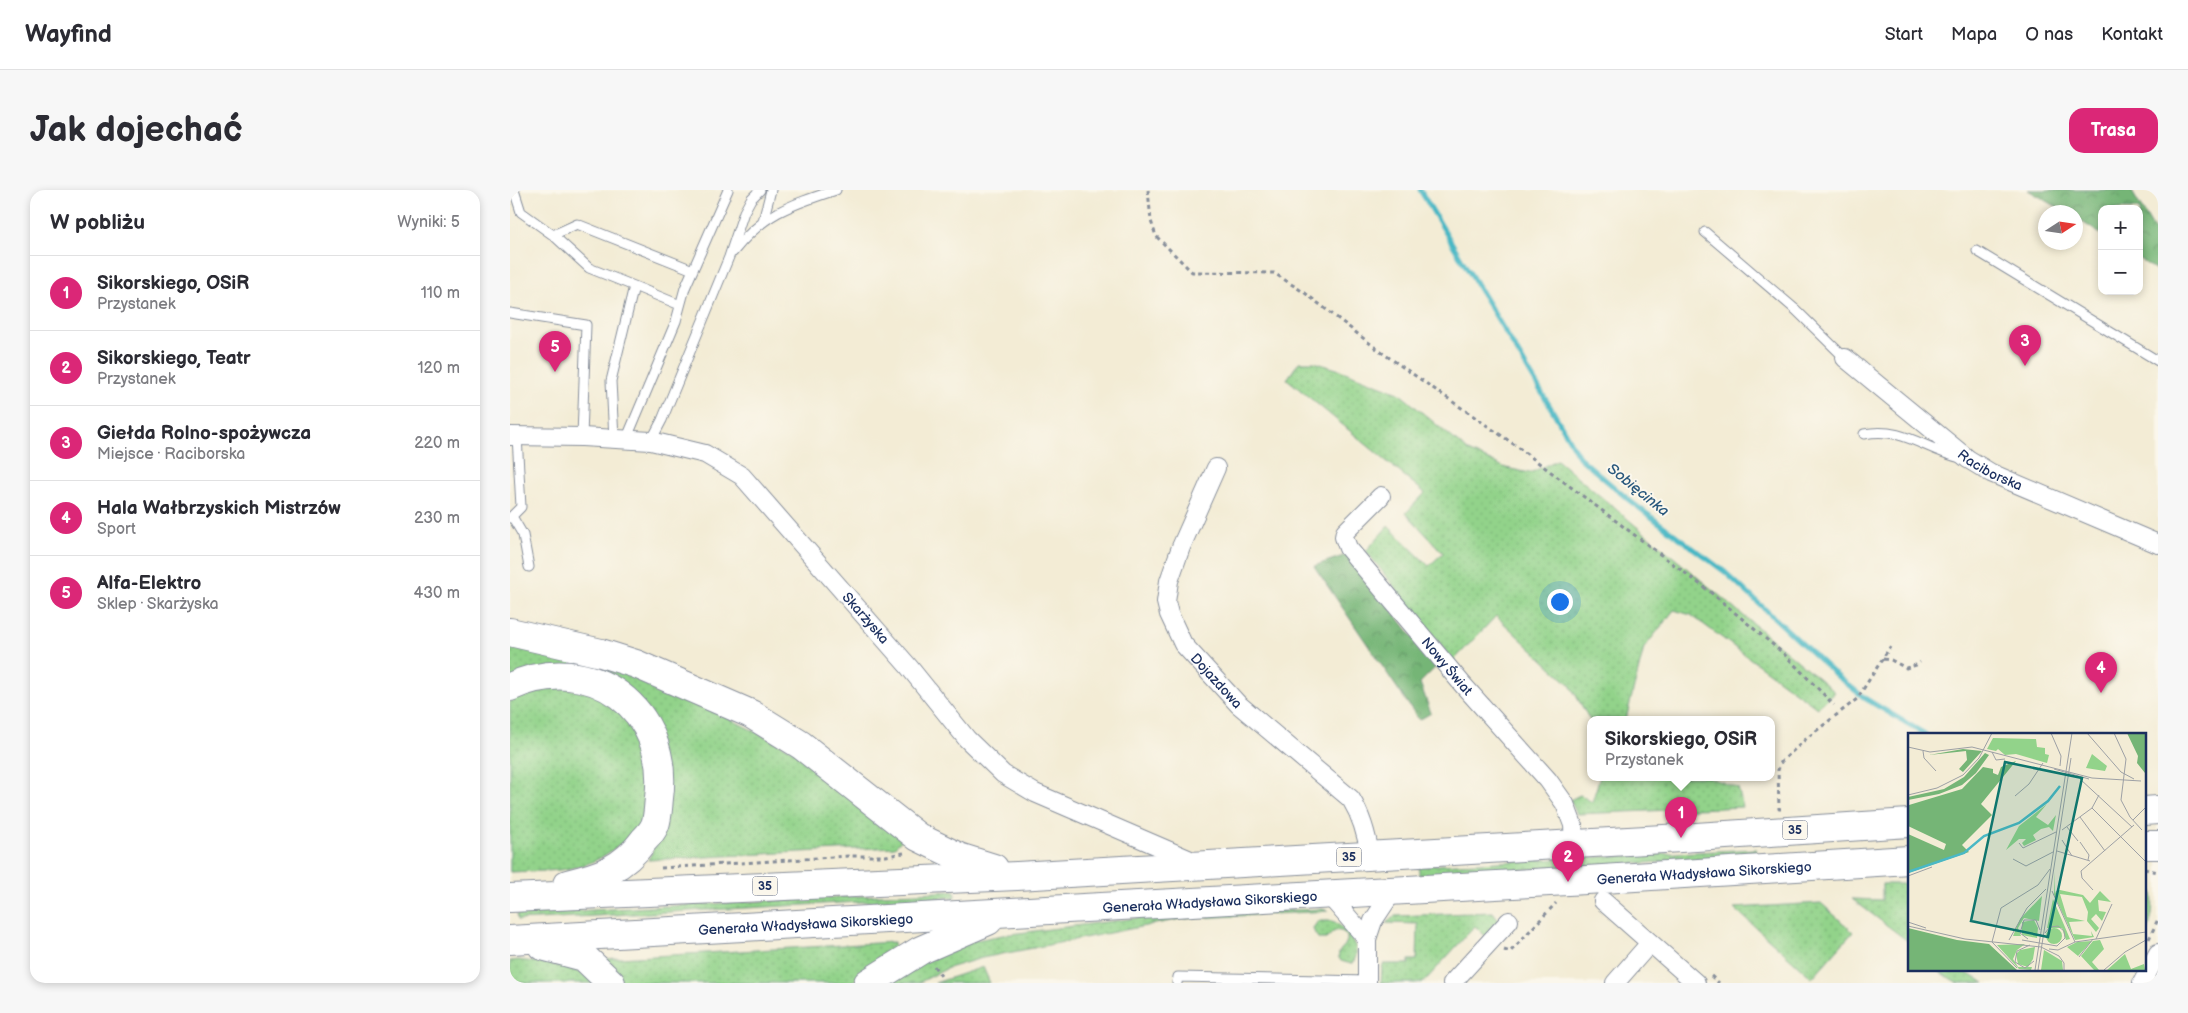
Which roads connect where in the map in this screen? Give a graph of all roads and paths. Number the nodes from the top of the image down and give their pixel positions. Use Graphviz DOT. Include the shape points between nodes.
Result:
graph roads {
  1 [pos="514,190"];
  2 [pos="728,190"];
  3 [pos="760,190"];
  4 [pos="771,190"];
  5 [pos="836,190"];
  6 [pos="1148,191"];
  7 [pos="763,221"];
  8 [pos="1705,232"];
  9 [pos="553,235"];
  10 [pos="1977,251"];
  11 [pos="729,257"];
  12 [pos="693,270"];
  13 [pos="634,286"];
  14 [pos="680,305"];
  15 [pos="510,313"];
  16 [pos="1845,358"];
  17 [pos="2158,361"];
  18 [pos="1864,434"];
  19 [pos="514,436"];
  20 [pos="582,437"];
  21 [pos="620,439"];
  22 [pos="650,442"];
  23 [pos="1968,459"];
  24 [pos="1216,468"];
  25 [pos="1381,496"];
  26 [pos="511,518"];
  27 [pos="2158,544"];
  28 [pos="529,567"];
  29 [pos="510,632"];
  30 [pos="1890,647"];
  31 [pos="1883,659"];
  32 [pos="1920,662"];
  33 [pos="510,688"];
  34 [pos="1834,705"];
  35 [pos="1779,809"];
  36 [pos="1908,823"];
  37 [pos="1574,844"];
  38 [pos="905,852"];
  39 [pos="1370,856"];
  40 [pos="1908,860"];
  41 [pos="1202,865"];
  42 [pos="656,869"];
  43 [pos="976,876"];
  44 [pos="1017,876"];
  45 [pos="1393,891"];
  46 [pos="1328,894"];
  47 [pos="511,898"];
  48 [pos="1603,901"];
  49 [pos="977,915"];
  50 [pos="1006,915"];
  51 [pos="2158,919"];
  52 [pos="1509,921"];
  53 [pos="1367,939"];
  54 [pos="513,940"];
  55 [pos="1650,943"];
  56 [pos="2152,950"];
  57 [pos="2146,970"];
  58 [pos="2146,970"];
  59 [pos="1366,982"];
  60 [pos="611,983"];
  61 [pos="868,983"];
  62 [pos="1178,983"];
  63 [pos="1452,983"];
  64 [pos="1615,983"];
  65 [pos="1696,983"];
  66 [pos="2142,983"];
  1 -- 9 [label="lane" via="521,212"];
  2 -- 12 [label="lane"];
  3 -- 11 [label="lane" via="744,212"];
  4 -- 7 [label="lane"];
  5 -- 7 [label="lane" via="785,208"];
  6 -- 34 [label="path" via="1156,236 1192,272 1274,273 1305,293 1709,591 1784,654"];
  7 -- 11 [label="lane"];
  8 -- 16 [label="lane" via="1796,310"];
  9 -- 12 [label="lane" via="577,224"];
  9 -- 13 [label="lane" via="589,268"];
  10 -- 17 [label="lane"];
  11 -- 22 [label="lane"];
  12 -- 14 [label="lane"];
  13 -- 14 [label="lane"];
  13 -- 21 [label="lane" via="611,381"];
  14 -- 21 [label="lane" via="676,321"];
  15 -- 20 [label="lane" via="586,325"];
  16 -- 23 [label="street, Raciborska"];
  18 -- 23 [label="lane" via="1878,431 1909,437 1947,455"];
  19 -- 20 [label="street, Skarżyska"];
  19 -- 26 [label="lane" via="521,508"];
  20 -- 21 [label="street, Skarżyska"];
  21 -- 22 [label="street, Skarżyska"];
  22 -- 41 [label="street, Skarżyska" via="705,454 742,476 909,667 967,739 1003,774 1035,793"];
  23 -- 27 [label="street, Raciborska"];
  24 -- 39 [label="street, Dojazdowa" via="1181,547 1170,581 1166,602 1169,614 1182,644 1238,704 1351,799 1360,813"];
  25 -- 37 [label="street, Nowy Świat" via="1345,532 1348,548 1548,780 1566,804 1573,825"];
  26 -- 28 [label="lane" via="523,535"];
  29 -- 44 [label="main road" via="636,664 752,714 801,746 918,837 959,857"];
  30 -- 31 [label="path"];
  31 -- 32 [label="path" via="1906,668"];
  31 -- 35 [label="path" via="1857,699 1781,762 1778,770"];
  33 -- 47 [label="main road" via="538,677 558,675 579,677 606,687 640,714 654,744 661,784 655,826 628,858 599,877"];
  36 -- 37 [label="main road, 35"];
  37 -- 39 [label="main road, 35"];
  38 -- 42 [label="path" via="886,856"];
  39 -- 41 [label="main road, 35"];
  40 -- 45 [label="main road, Generała Władysława Sikorskiego"];
  41 -- 44 [label="main road, 35"];
  43 -- 44 [label="main road, 35"];
  43 -- 47 [label="main road, 35"];
  43 -- 49 [label="main road"];
  45 -- 46 [label="main road, Generała Władysława Sikorskiego"];
  45 -- 53 [label="street"];
  46 -- 50 [label="main road, Generała Władysława Sikorskiego"];
  46 -- 53 [label="street"];
  48 -- 55 [label="street"];
  49 -- 50 [label="main road, Generała Władysława Sikorskiego"];
  49 -- 54 [label="main road, Generała Władysława Sikorskiego"];
  50 -- 61 [label="main road" via="921,950"];
  51 -- 56 [label="path"];
  52 -- 63 [label="street"];
  53 -- 59 [label="street"];
  54 -- 60 [label="main road" via="584,957"];
  55 -- 64 [label="street"];
  55 -- 65 [label="street"];
  56 -- 57 [label="street"];
  58 -- 66 [label="street"];
  59 -- 62 [label="lane" via="1178,977"];
}
